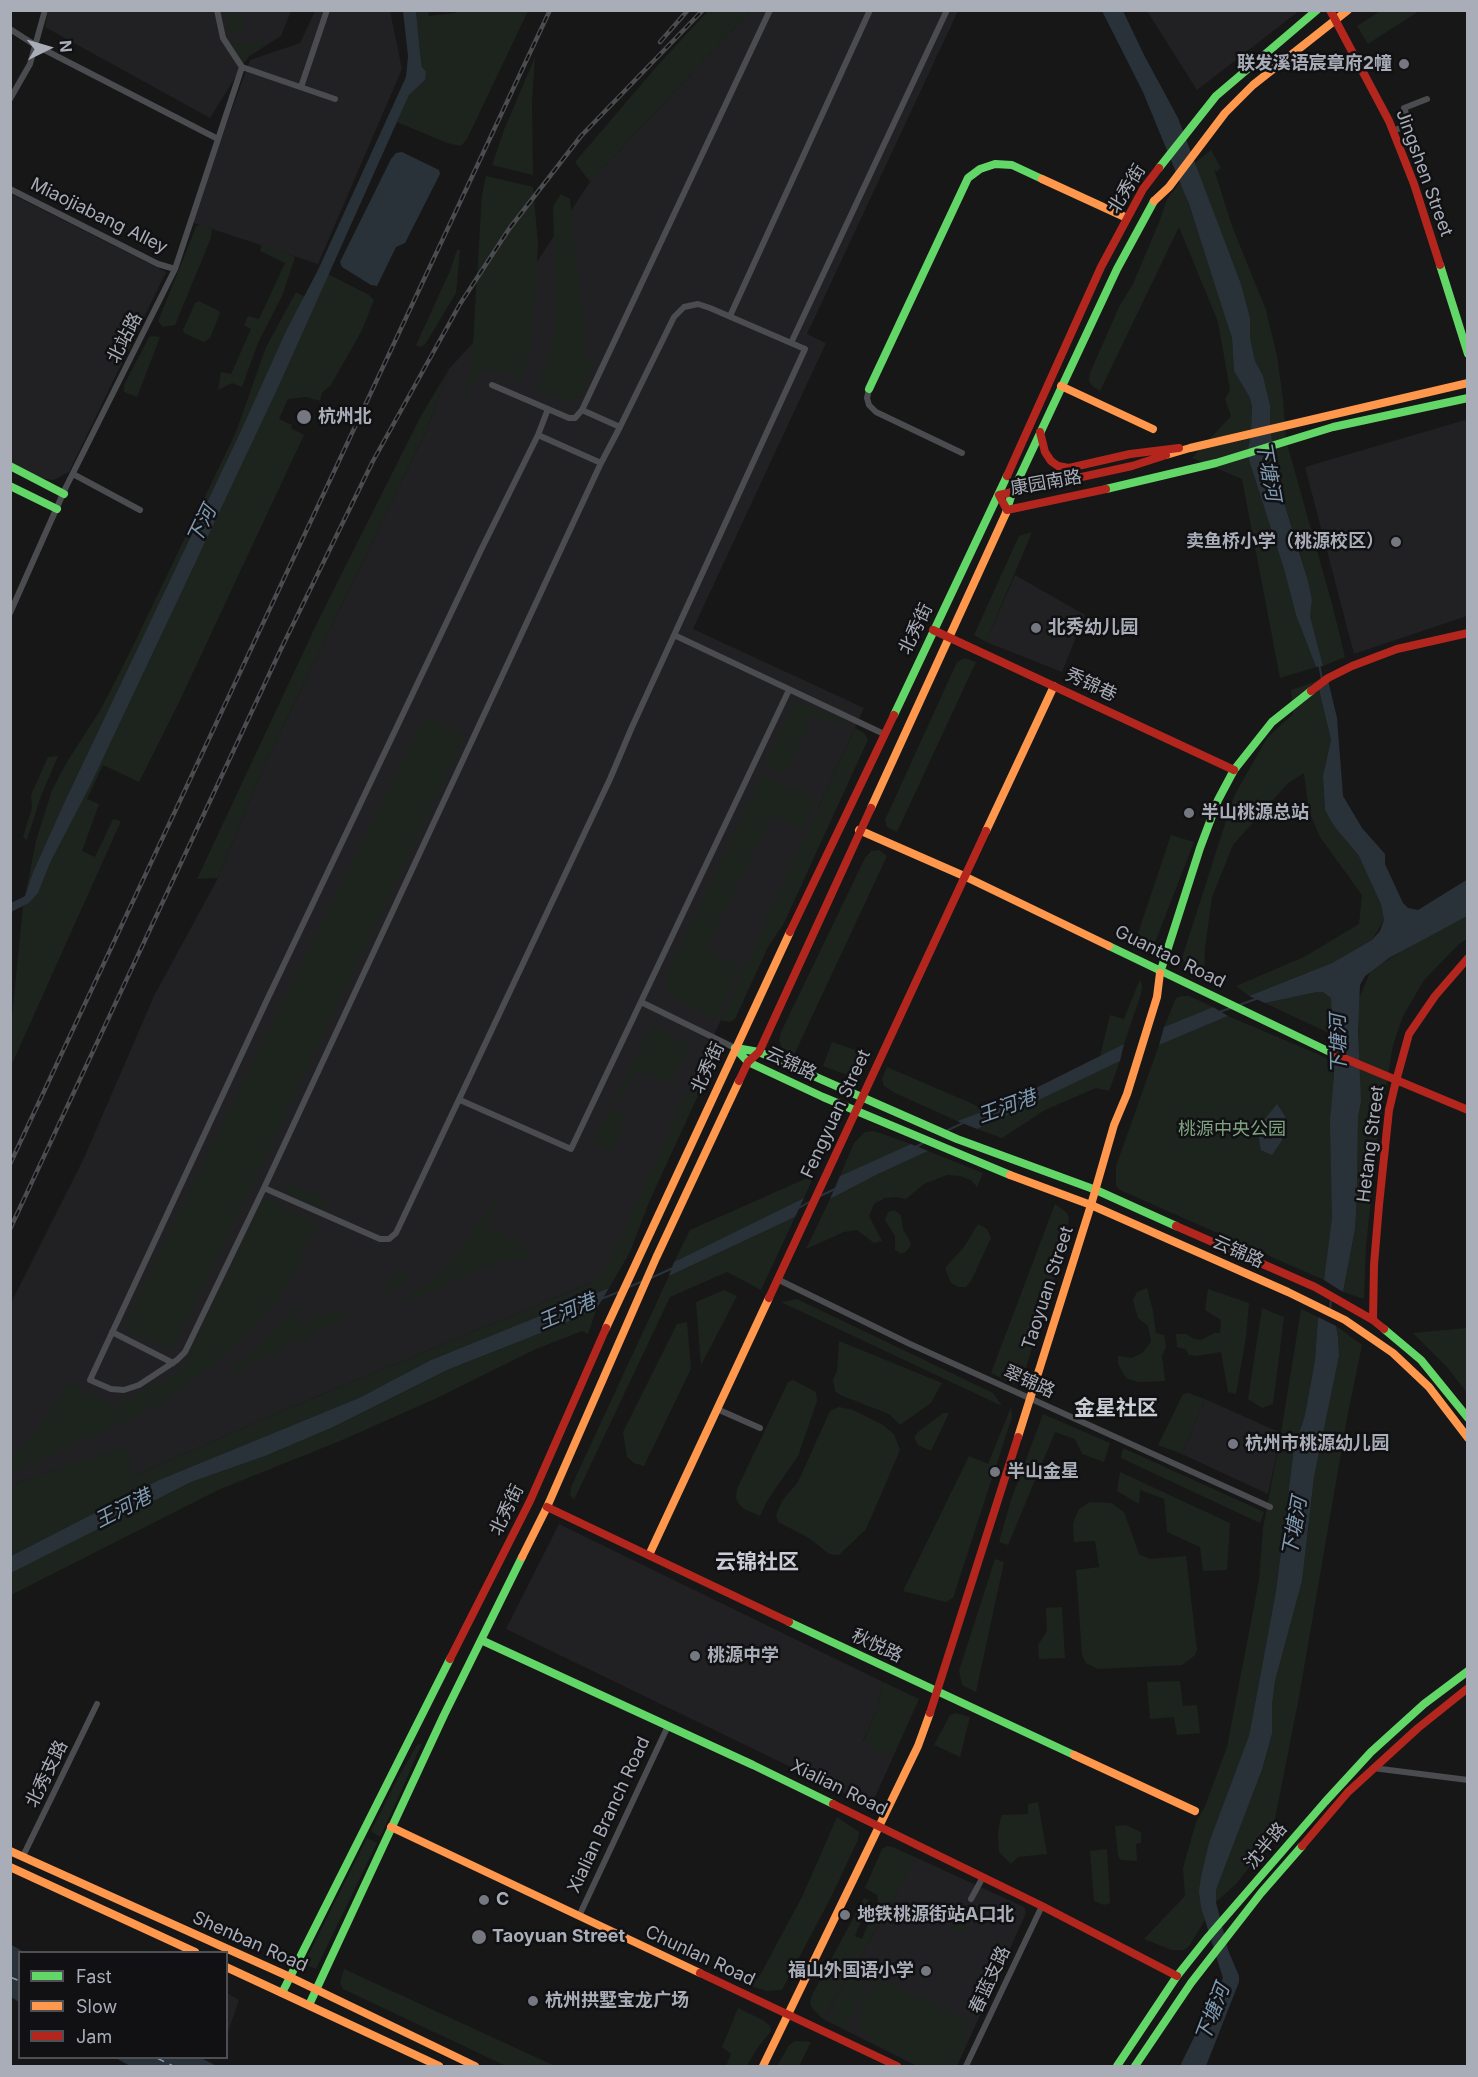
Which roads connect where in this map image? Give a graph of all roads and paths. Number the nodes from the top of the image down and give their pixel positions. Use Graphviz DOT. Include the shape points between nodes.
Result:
graph roads {
  1 [pos="45,10"];
  2 [pos="217,10"];
  3 [pos="327,10"];
  4 [pos="770,10"];
  5 [pos="870,10"];
  6 [pos="947,10"];
  7 [pos="1317,10"];
  8 [pos="1330,10"];
  9 [pos="1348,10"];
  10 [pos="1335,19"];
  11 [pos="10,29"];
  12 [pos="35,45"];
  13 [pos="242,67"];
  14 [pos="301,87"];
  15 [pos="10,99"];
  16 [pos="335,99"];
  17 [pos="1427,99"];
  18 [pos="1393,130"];
  19 [pos="219,139"];
  20 [pos="10,189"];
  21 [pos="1127,218"];
  22 [pos="175,269"];
  23 [pos="730,316"];
  24 [pos="791,343"];
  25 [pos="1467,354"];
  26 [pos="1467,383"];
  27 [pos="492,386"];
  28 [pos="1061,386"];
  29 [pos="869,389"];
  30 [pos="1467,398"];
  31 [pos="548,409"];
  32 [pos="582,410"];
  33 [pos="620,427"];
  34 [pos="1153,429"];
  35 [pos="1040,432"];
  36 [pos="538,435"];
  37 [pos="1190,448"];
  38 [pos="962,453"];
  39 [pos="601,463"];
  40 [pos="10,466"];
  41 [pos="73,474"];
  42 [pos="10,486"];
  43 [pos="1012,493"];
  44 [pos="64,494"];
  45 [pos="999,495"];
  46 [pos="57,509"];
  47 [pos="140,510"];
  48 [pos="1007,510"];
  49 [pos="10,613"];
  50 [pos="933,630"];
  51 [pos="1467,633"];
  52 [pos="674,635"];
  53 [pos="949,638"];
  54 [pos="1054,686"];
  55 [pos="789,690"];
  56 [pos="884,734"];
  57 [pos="1234,770"];
  58 [pos="859,830"];
  59 [pos="964,876"];
  60 [pos="1467,958"];
  61 [pos="1160,971"];
  62 [pos="641,1002"];
  63 [pos="735,1048"];
  64 [pos="759,1052"];
  65 [pos="748,1062"];
  66 [pos="1396,1082"];
  67 [pos="862,1097"];
  68 [pos="460,1100"];
  69 [pos="855,1109"];
  70 [pos="1467,1110"];
  71 [pos="264,1188"];
  72 [pos="1096,1190"];
  73 [pos="1091,1205"];
  74 [pos="777,1279"];
  75 [pos="1373,1320"];
  76 [pos="112,1332"];
  77 [pos="173,1363"];
  78 [pos="1030,1399"];
  79 [pos="717,1409"];
  80 [pos="1467,1418"];
  81 [pos="759,1428"];
  82 [pos="1467,1438"];
  83 [pos="547,1507"];
  84 [pos="1270,1507"];
  85 [pos="649,1555"];
  86 [pos="481,1640"];
  87 [pos="1467,1671"];
  88 [pos="1467,1688"];
  89 [pos="937,1692"];
  90 [pos="98,1704"];
  91 [pos="668,1726"];
  92 [pos="1373,1768"];
  93 [pos="1467,1780"];
  94 [pos="1195,1811"];
  95 [pos="879,1826"];
  96 [pos="391,1827"];
  97 [pos="10,1851"];
  98 [pos="23,1856"];
  99 [pos="10,1867"];
  100 [pos="983,1877"];
  101 [pos="971,1899"];
  102 [pos="1042,1906"];
  103 [pos="579,1916"];
  104 [pos="191,1951"];
  105 [pos="228,1968"];
  106 [pos="1177,1976"];
  107 [pos="290,1977"];
  108 [pos="315,1990"];
  109 [pos="282,1993"];
  110 [pos="309,2005"];
  111 [pos="787,2015"];
  112 [pos="438,2067"];
  113 [pos="475,2067"];
  114 [pos="763,2067"];
  115 [pos="897,2067"];
  116 [pos="966,2067"];
  117 [pos="1118,2067"];
  118 [pos="1135,2067"];
  1 -- 12 [label="street"];
  2 -- 13 [label="street" via="223,38"];
  3 -- 14 [label="street"];
  4 -- 32 [label="street"];
  5 -- 23 [label="street"];
  6 -- 24 [label="street"];
  7 -- 21 [label="main road, 北秀街" via="1216,96 1143,189"];
  8 -- 10 [label="main road, Jingshen Street"];
  9 -- 10 [label="main road"];
  10 -- 18 [label="main road, Jingshen Street"];
  10 -- 28 [label="main road, 北秀街" via="1253,85 1152,203"];
  11 -- 12 [label="street"];
  12 -- 15 [label="street" via="30,64"];
  12 -- 19 [label="street"];
  13 -- 14 [label="street"];
  13 -- 19 [label="street, 北站路"];
  14 -- 16 [label="street"];
  17 -- 18 [label="street" via="1404,108 1410,124"];
  18 -- 25 [label="main road, Jingshen Street" via="1414,184"];
  19 -- 22 [label="street, 北站路"];
  20 -- 22 [label="street, Miaojiabang Alley"];
  21 -- 29 [label="main road" via="1012,165 980,168 968,178"];
  21 -- 45 [label="main road, 北秀街" via="1101,267"];
  22 -- 41 [label="street, 北站路"];
  23 -- 24 [label="street"];
  23 -- 33 [label="street" via="698,304 684,307 674,317"];
  24 -- 52 [label="street" via="805,349"];
  26 -- 37 [label="main road, 康园南路"];
  27 -- 31 [label="street"];
  28 -- 34 [label="main road"];
  28 -- 35 [label="main road, 北秀街"];
  29 -- 38 [label="street" via="869,405 876,412"];
  30 -- 48 [label="main road, 康园南路" via="1298,437 1161,477"];
  31 -- 32 [label="street" via="569,418 575,418"];
  31 -- 36 [label="street"];
  32 -- 33 [label="street"];
  33 -- 39 [label="street"];
  35 -- 37 [label="main road" via="1051,461 1069,468 1130,454"];
  35 -- 43 [label="main road, 北秀街"];
  36 -- 39 [label="street"];
  36 -- 76 [label="street" via="480,550"];
  37 -- 43 [label="main road, 康园南路" via="1132,466"];
  39 -- 71 [label="street"];
  40 -- 44 [label="main road"];
  41 -- 44 [label="street, 北站路"];
  41 -- 47 [label="street"];
  42 -- 46 [label="main road"];
  43 -- 45 [label="main road, 康园南路"];
  43 -- 48 [label="main road, 北秀街"];
  44 -- 46 [label="street, 北站路"];
  45 -- 48 [label="main road, 康园南路"];
  45 -- 50 [label="main road, 北秀街"];
  46 -- 49 [label="street, 北站路"];
  48 -- 53 [label="main road, 北秀街"];
  50 -- 53 [label="main road, 秀锦巷"];
  50 -- 56 [label="main road, 北秀街"];
  51 -- 57 [label="main road, Taoyuan Street" via="1397,649 1328,678 1272,722"];
  52 -- 55 [label="street"];
  52 -- 68 [label="street"];
  53 -- 54 [label="main road, 秀锦巷"];
  53 -- 58 [label="main road, 北秀街"];
  54 -- 57 [label="main road, 秀锦巷"];
  54 -- 59 [label="main road, Fengyuan Street"];
  55 -- 56 [label="street"];
  55 -- 62 [label="street"];
  56 -- 63 [label="main road, 北秀街"];
  57 -- 61 [label="main road, Taoyuan Street" via="1205,833"];
  58 -- 59 [label="main road, Guantao Road"];
  58 -- 64 [label="main road, 北秀街"];
  59 -- 61 [label="main road, Guantao Road"];
  59 -- 67 [label="main road, Fengyuan Street"];
  60 -- 66 [label="main road, Hetang Street" via="1409,1034"];
  61 -- 66 [label="main road, Guantao Road"];
  61 -- 72 [label="main road, Taoyuan Street" via="1157,997"];
  62 -- 63 [label="street"];
  62 -- 68 [label="street" via="571,1149"];
  63 -- 64 [label="main road, 云锦路"];
  63 -- 65 [label="main road, 云锦路"];
  63 -- 107 [label="main road, 北秀街" via="530,1501"];
  64 -- 65 [label="main road, 北秀街"];
  64 -- 67 [label="main road, 云锦路"];
  65 -- 69 [label="main road, 云锦路"];
  65 -- 83 [label="main road, 北秀街"];
  66 -- 70 [label="main road, Guantao Road"];
  66 -- 75 [label="main road, Hetang Street" via="1389,1110 1379,1205"];
  67 -- 69 [label="main road, Fengyuan Street"];
  67 -- 72 [label="main road, 云锦路" via="957,1139"];
  68 -- 71 [label="street" via="396,1233 389,1239 380,1239"];
  69 -- 73 [label="main road, 云锦路" via="942,1148"];
  69 -- 74 [label="main road, Fengyuan Street"];
  71 -- 77 [label="street" via="185,1352"];
  72 -- 73 [label="main road, Taoyuan Street"];
  72 -- 75 [label="main road, 云锦路" via="1322,1291"];
  73 -- 78 [label="main road, Taoyuan Street"];
  73 -- 82 [label="main road, 云锦路" via="1345,1320 1393,1353 1429,1387"];
  74 -- 78 [label="street, 翠锦路"];
  74 -- 79 [label="main road, Fengyuan Street"];
  75 -- 80 [label="main road, 云锦路" via="1421,1360"];
  76 -- 77 [label="street"];
  76 -- 77 [label="street" via="90,1380 124,1390"];
  78 -- 84 [label="street, 翠锦路"];
  78 -- 89 [label="main road, Taoyuan Street"];
  79 -- 81 [label="street"];
  79 -- 85 [label="main road, Fengyuan Street"];
  83 -- 85 [label="main road, 秋悦路"];
  83 -- 86 [label="main road, 北秀街"];
  85 -- 89 [label="main road, 秋悦路"];
  86 -- 91 [label="main road, Xialian Road"];
  86 -- 96 [label="main road, 北秀街"];
  87 -- 106 [label="main road, 沈半路" via="1371,1752"];
  88 -- 92 [label="main road, 沈半路"];
  89 -- 94 [label="main road, 秋悦路"];
  89 -- 95 [label="main road, Taoyuan Street" via="918,1746"];
  90 -- 98 [label="street, 北秀支路"];
  91 -- 95 [label="main road, Xialian Road"];
  91 -- 103 [label="street, Xialian Branch Road"];
  92 -- 93 [label="street"];
  92 -- 118 [label="main road, 沈半路" via="1261,1893 1180,1998"];
  95 -- 100 [label="main road, Xialian Road"];
  95 -- 111 [label="main road, Taoyuan Street"];
  96 -- 103 [label="main road, Chunlan Road"];
  96 -- 108 [label="main road, 北秀街"];
  97 -- 98 [label="main road, Shenban Road"];
  98 -- 107 [label="main road, Shenban Road"];
  99 -- 104 [label="main road, Shenban Road"];
  100 -- 101 [label="street"];
  100 -- 102 [label="main road, Xialian Road"];
  102 -- 106 [label="main road, Xialian Road"];
  102 -- 116 [label="street, 春蓝支路"];
  103 -- 111 [label="main road, Chunlan Road"];
  105 -- 109 [label="main road, Shenban Road"];
  106 -- 117 [label="main road, 沈半路"];
  107 -- 108 [label="main road, Shenban Road"];
  107 -- 109 [label="main road, 北秀街"];
  108 -- 110 [label="main road, 北秀街"];
  108 -- 113 [label="main road, Shenban Road"];
  109 -- 110 [label="main road, Shenban Road"];
  110 -- 112 [label="main road, Shenban Road"];
  111 -- 114 [label="main road, Taoyuan Street"];
  111 -- 115 [label="main road, Chunlan Road"];
}
